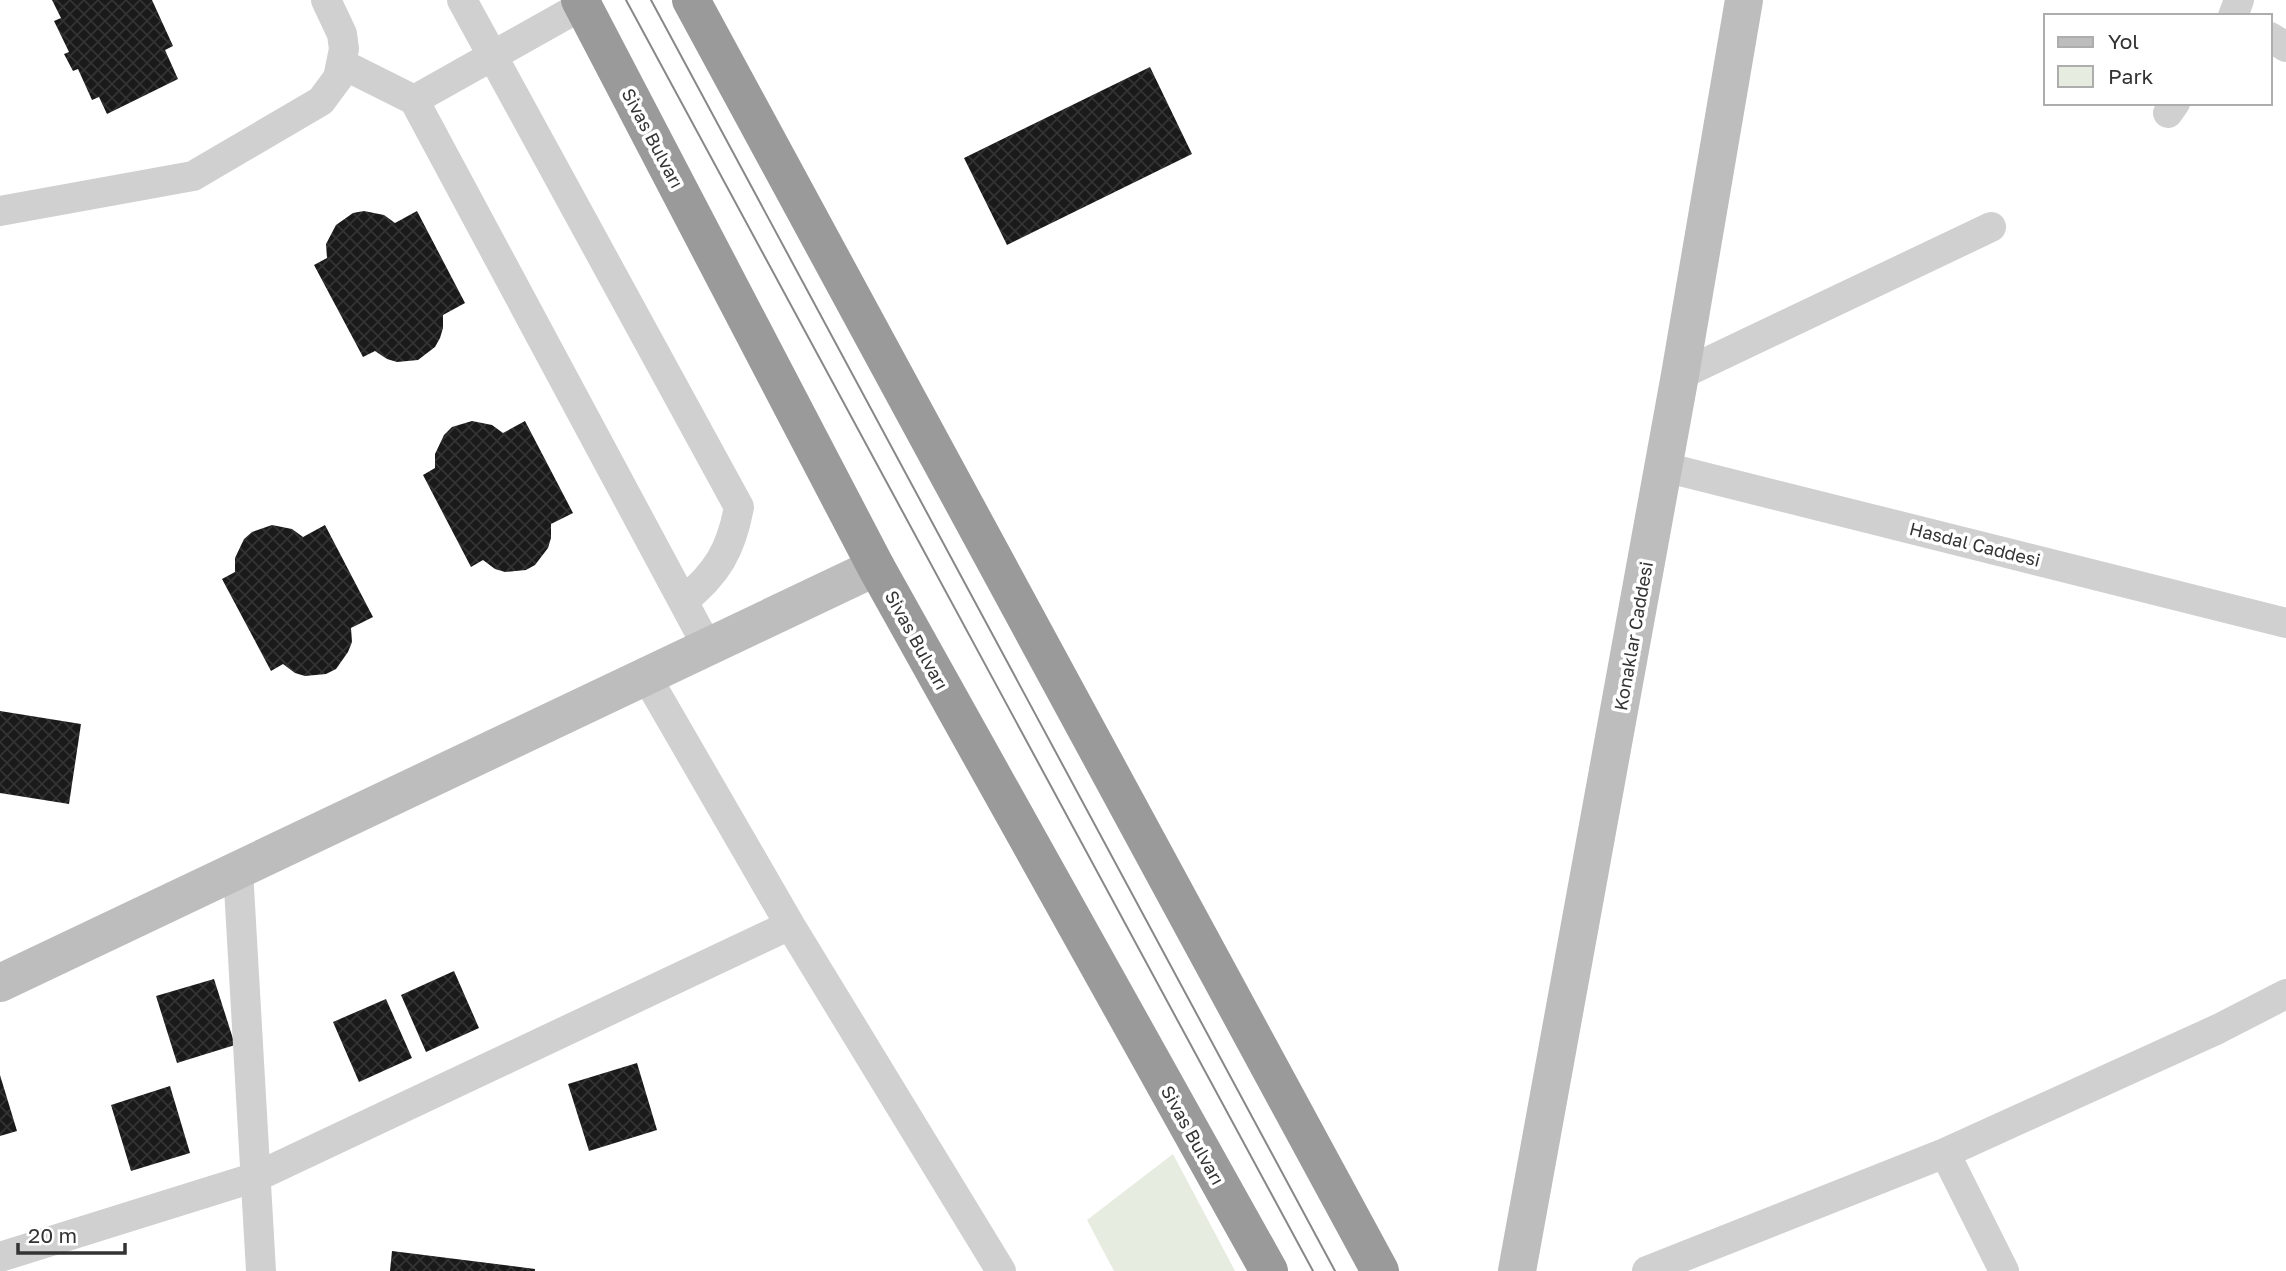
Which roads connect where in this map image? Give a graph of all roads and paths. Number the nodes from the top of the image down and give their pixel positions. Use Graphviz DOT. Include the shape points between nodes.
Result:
graph roads {
  1 [pos="326,0"];
  2 [pos="462,0"];
  3 [pos="691,0"];
  4 [pos="1744,0"];
  5 [pos="582,2"];
  6 [pos="492,56"];
  7 [pos="342,64"];
  8 [pos="414,100"];
  9 [pos="0,211"];
  10 [pos="1991,228"];
  11 [pos="1680,375"];
  12 [pos="1664,467"];
  13 [pos="876,566"];
  14 [pos="683,601"];
  15 [pos="2286,623"];
  16 [pos="708,646"];
  17 [pos="646,676"];
  18 [pos="238,870"];
  19 [pos="790,925"];
  20 [pos="0,983"];
  21 [pos="2286,993"];
  22 [pos="1945,1153"];
  23 [pos="256,1177"];
  24 [pos="0,1257"];
  25 [pos="261,1271"];
  26 [pos="1002,1271"];
  27 [pos="1269,1271"];
  28 [pos="1380,1271"];
  29 [pos="1517,1271"];
  30 [pos="1647,1271"];
  31 [pos="2004,1271"];
  1 -- 7 [label="street" via="341,34"];
  2 -- 6 [label="street"];
  3 -- 28 [label="highway"];
  4 -- 11 [label="street, Konaklar Caddesi"];
  5 -- 6 [label="street"];
  5 -- 13 [label="highway, Sivas Bulvarı"];
  6 -- 8 [label="street"];
  6 -- 14 [label="street" via="739,507 730,545 718,567"];
  7 -- 8 [label="street"];
  7 -- 9 [label="street" via="321,101 192,176"];
  8 -- 14 [label="street"];
  10 -- 11 [label="street"];
  11 -- 12 [label="street, Konaklar Caddesi"];
  12 -- 15 [label="street, Hasdal Caddesi"];
  12 -- 29 [label="street, Konaklar Caddesi"];
  13 -- 16 [label="street"];
  13 -- 27 [label="highway, Sivas Bulvarı"];
  14 -- 16 [label="street"];
  16 -- 17 [label="street"];
  17 -- 18 [label="street"];
  17 -- 19 [label="street"];
  18 -- 20 [label="street"];
  18 -- 23 [label="street"];
  19 -- 23 [label="street"];
  19 -- 26 [label="street"];
  21 -- 22 [label="street" via="2218,1029"];
  22 -- 30 [label="street"];
  22 -- 31 [label="street"];
  23 -- 24 [label="street"];
  23 -- 25 [label="street"];
}
